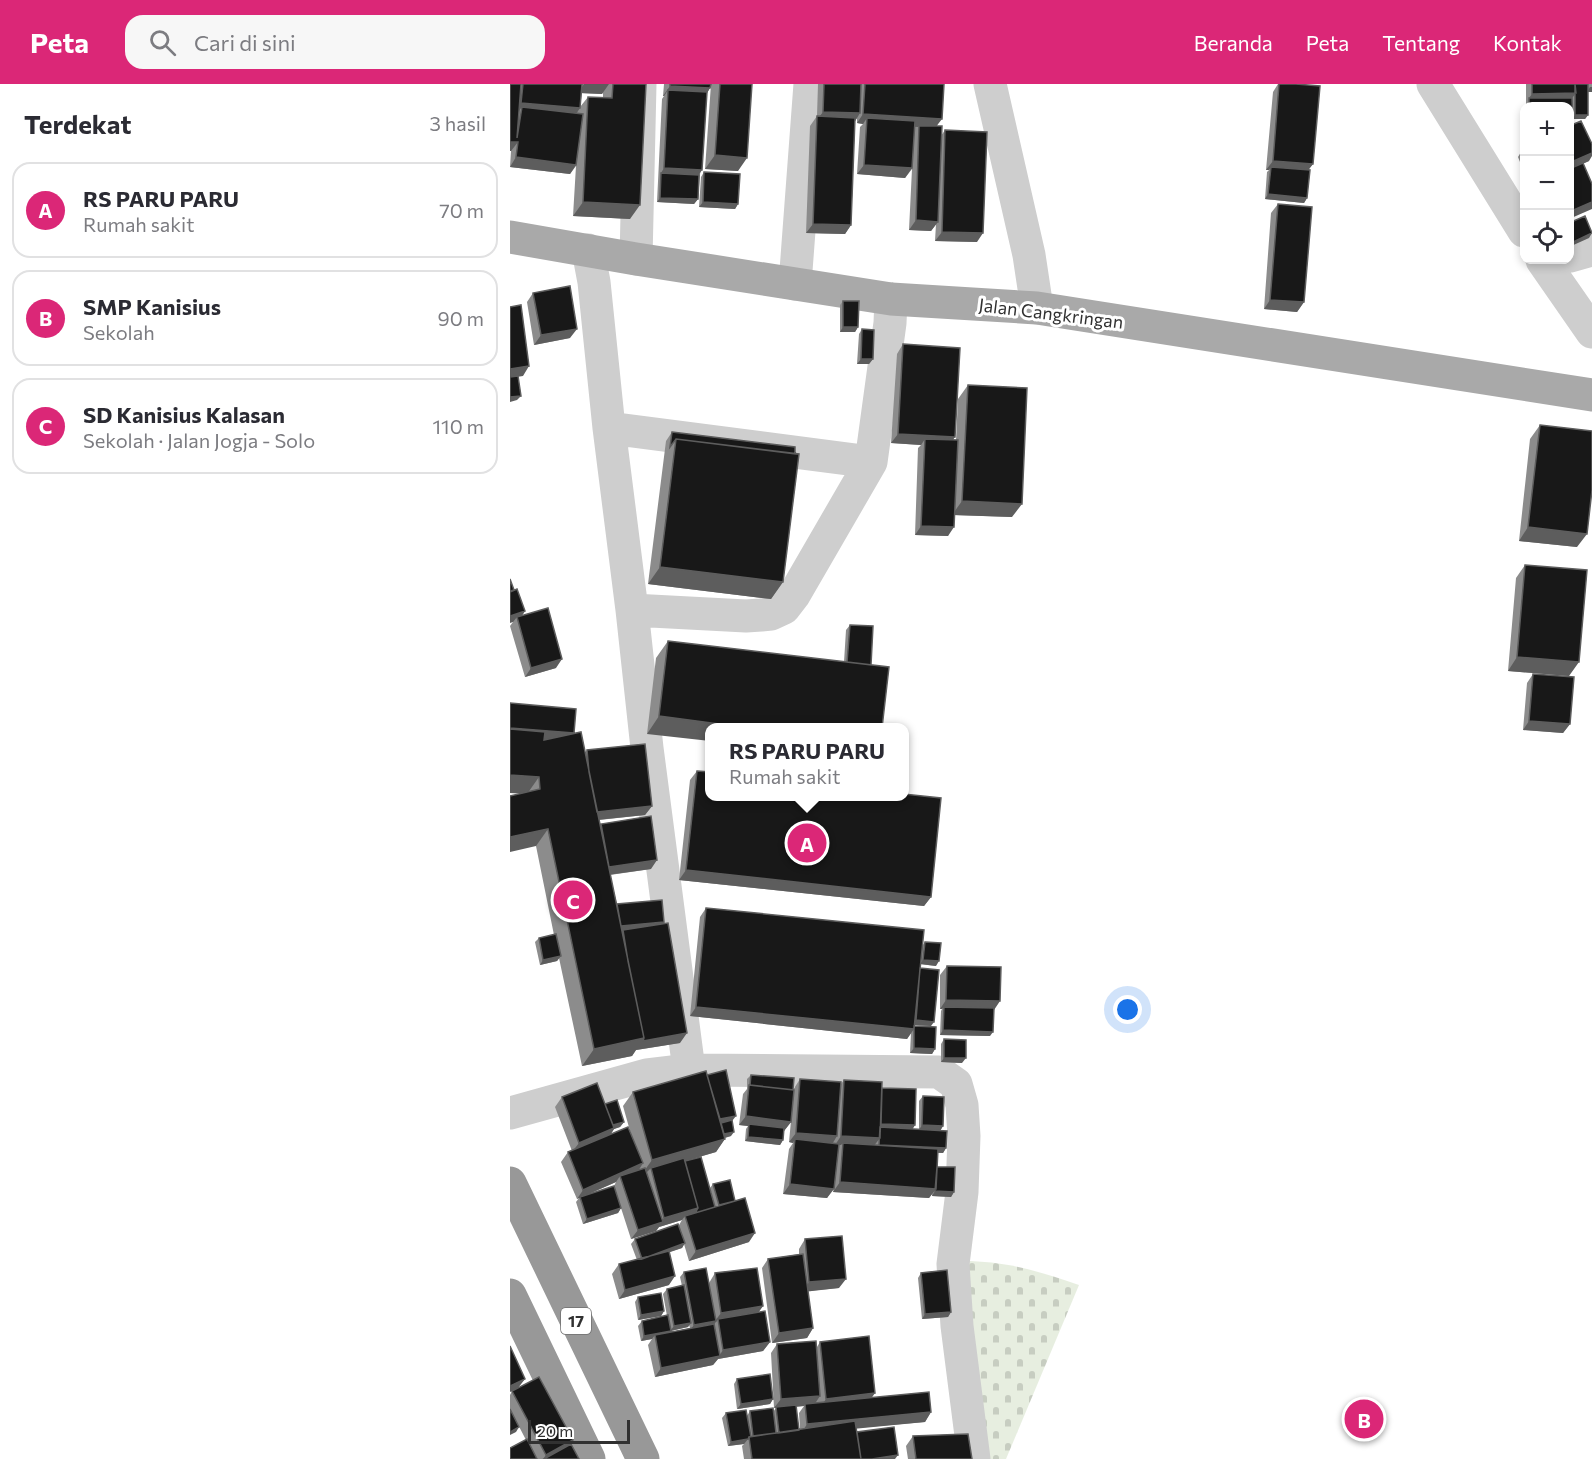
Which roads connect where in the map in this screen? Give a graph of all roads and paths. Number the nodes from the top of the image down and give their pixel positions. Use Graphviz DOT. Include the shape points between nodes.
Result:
graph roads {
  1 [pos="640,84"];
  2 [pos="810,84"];
  3 [pos="990,84"];
  4 [pos="1433,84"];
  5 [pos="1520,225"];
  6 [pos="510,237"];
  7 [pos="588,250"];
  8 [pos="1592,250"];
  9 [pos="1574,255"];
  10 [pos="636,259"];
  11 [pos="1556,264"];
  12 [pos="795,284"];
  13 [pos="891,299"];
  14 [pos="1037,308"];
  15 [pos="1592,332"];
  16 [pos="1592,395"];
  17 [pos="609,428"];
  18 [pos="871,462"];
  19 [pos="632,610"];
  20 [pos="689,1070"];
  21 [pos="510,1113"];
  22 [pos="510,1183"];
  23 [pos="510,1295"];
  24 [pos="589,1459"];
  25 [pos="643,1459"];
  26 [pos="974,1459"];
  1 -- 10 [label="street"];
  2 -- 12 [label="street"];
  3 -- 14 [label="street" via="1029,255"];
  4 -- 5 [label="street"];
  6 -- 7 [label="main road, Jalan Cangkringan"];
  7 -- 10 [label="main road, Jalan Cangkringan"];
  7 -- 17 [label="street"];
  8 -- 9 [label="street"];
  10 -- 12 [label="main road, Jalan Cangkringan"];
  11 -- 15 [label="street"];
  12 -- 13 [label="main road, Jalan Cangkringan"];
  13 -- 14 [label="main road, Jalan Cangkringan"];
  13 -- 18 [label="street"];
  14 -- 16 [label="main road, Jalan Cangkringan"];
  17 -- 18 [label="street"];
  17 -- 19 [label="street"];
  18 -- 19 [label="street" via="784,608 771,614 746,616"];
  19 -- 20 [label="street"];
  20 -- 21 [label="street" via="647,1075"];
  20 -- 26 [label="street" via="939,1072 956,1084 964,1136 954,1295"];
  22 -- 25 [label="highway, 17"];
  23 -- 24 [label="highway"];
}
